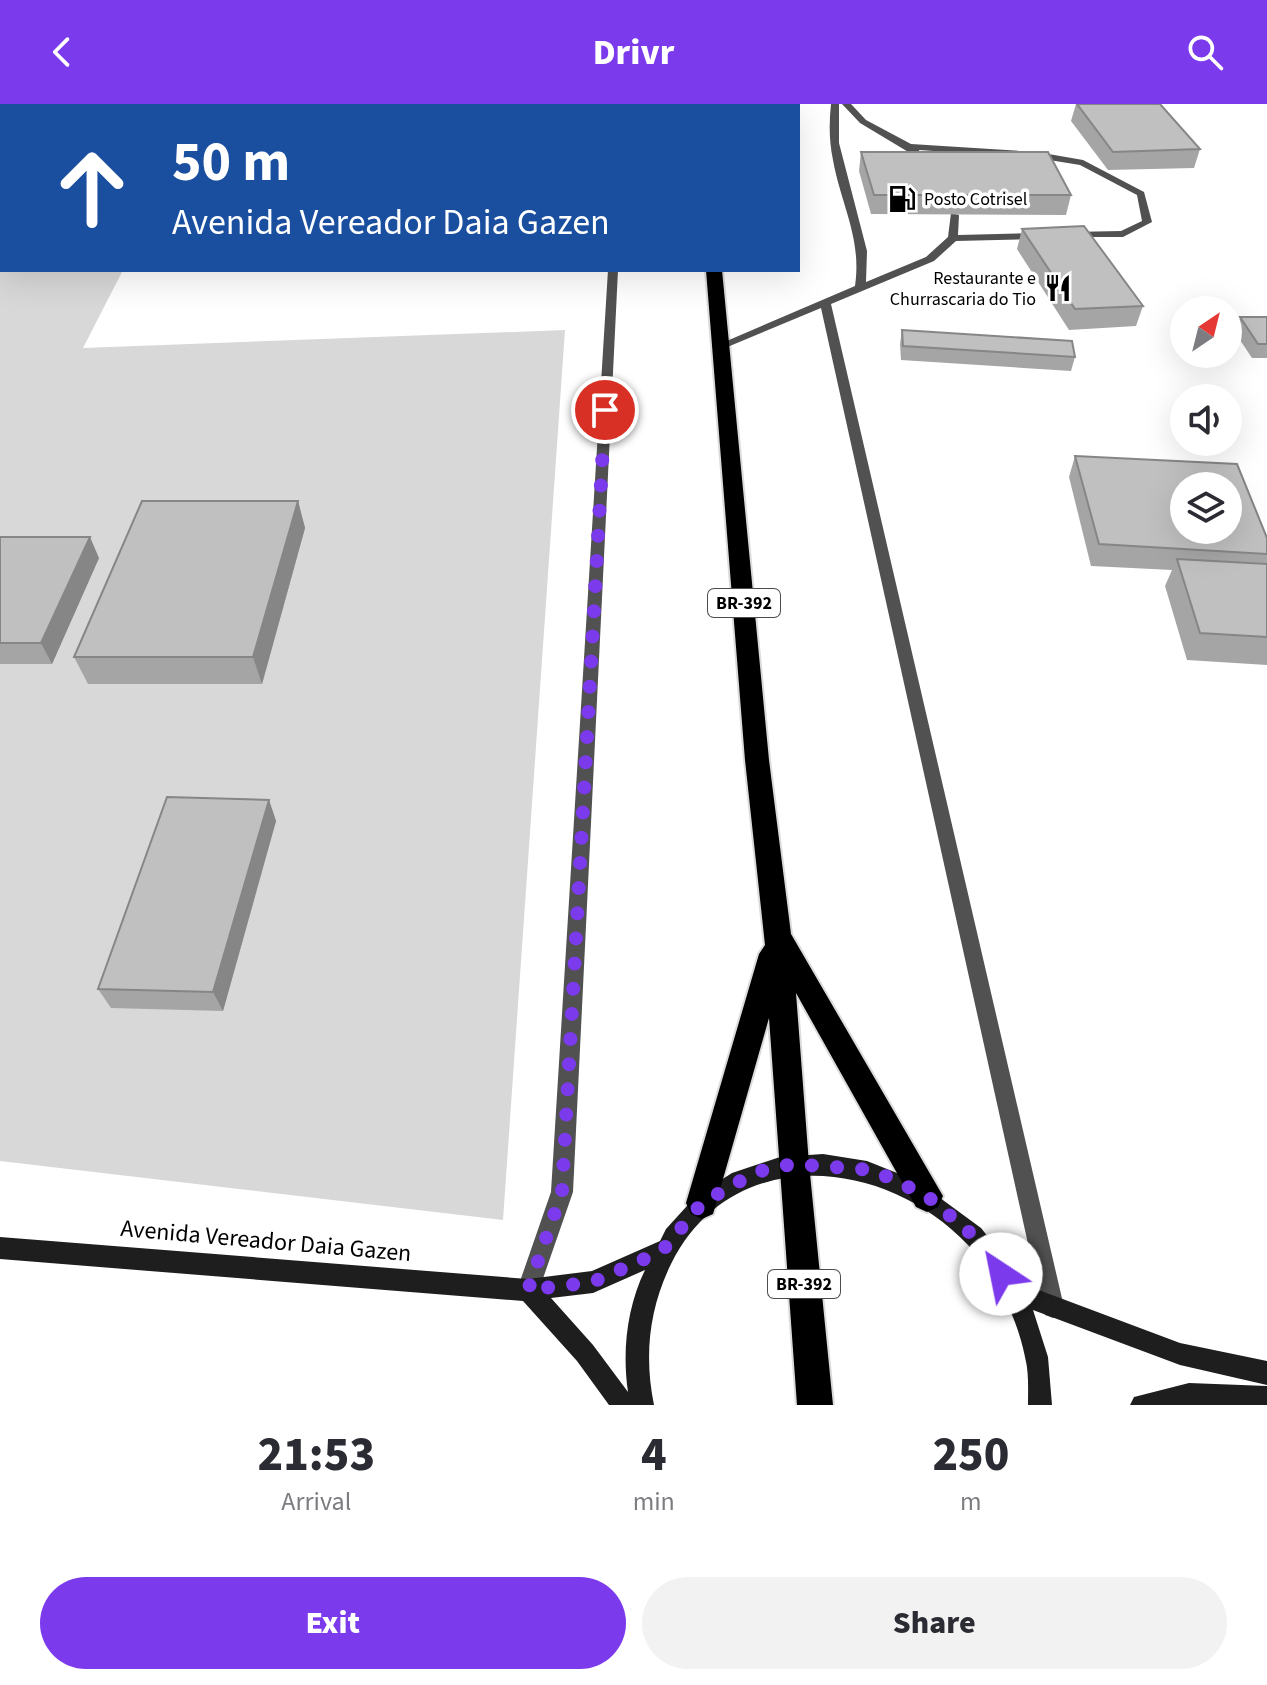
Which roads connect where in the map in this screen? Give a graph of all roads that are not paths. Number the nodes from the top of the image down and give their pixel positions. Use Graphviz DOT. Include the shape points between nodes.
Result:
graph roads {
  1 [pos="835,104"];
  2 [pos="846,104"];
  3 [pos="909,147"];
  4 [pos="928,163"];
  5 [pos="954,215"];
  6 [pos="1061,235"];
  7 [pos="1046,236"];
  8 [pos="953,238"];
  9 [pos="613,272"];
  10 [pos="714,272"];
  11 [pos="860,289"];
  12 [pos="826,305"];
  13 [pos="721,346"];
  14 [pos="778,936"];
  15 [pos="793,1164"];
  16 [pos="927,1196"];
  17 [pos="702,1203"];
  18 [pos="0,1248"];
  19 [pos="662,1251"];
  20 [pos="528,1290"];
  21 [pos="1013,1292"];
  22 [pos="1053,1307"];
  23 [pos="1267,1373"];
  24 [pos="1267,1398"];
  25 [pos="623,1405"];
  26 [pos="642,1405"];
  27 [pos="815,1405"];
  28 [pos="1040,1405"];
  29 [pos="1142,1405"];
  1 -- 11 [label="lane" via="831,128 838,175 863,254"];
  2 -- 3 [label="lane" via="867,127"];
  3 -- 4 [label="lane"];
  3 -- 6 [label="lane" via="1083,163 1141,194 1147,222 1123,234"];
  5 -- 8 [label="lane"];
  7 -- 8 [label="lane"];
  8 -- 11 [label="lane" via="930,259"];
  9 -- 20 [label="lane" via="562,1192"];
  10 -- 13 [label="highway, BR-392"];
  11 -- 12 [label="lane"];
  12 -- 13 [label="lane"];
  12 -- 22 [label="lane"];
  13 -- 14 [label="highway, BR-392"];
  14 -- 15 [label="highway, BR-392"];
  14 -- 16 [label="highway"];
  14 -- 17 [label="highway"];
  15 -- 16 [label="main road" via="873,1170"];
  15 -- 17 [label="main road" via="756,1172"];
  15 -- 27 [label="highway, BR-392"];
  16 -- 21 [label="main road" via="976,1238"];
  17 -- 19 [label="main road"];
  18 -- 20 [label="main road, Avenida Vereador Daia Gazen"];
  19 -- 20 [label="main road, Avenida Vereador Daia Gazen" via="593,1282"];
  19 -- 26 [label="main road" via="639,1316 636,1378"];
  20 -- 25 [label="main road"];
  21 -- 22 [label="main road"];
  21 -- 28 [label="main road" via="1037,1357"];
  22 -- 23 [label="main road" via="1180,1354"];
  24 -- 29 [label="main road" via="1189,1395"];
}
